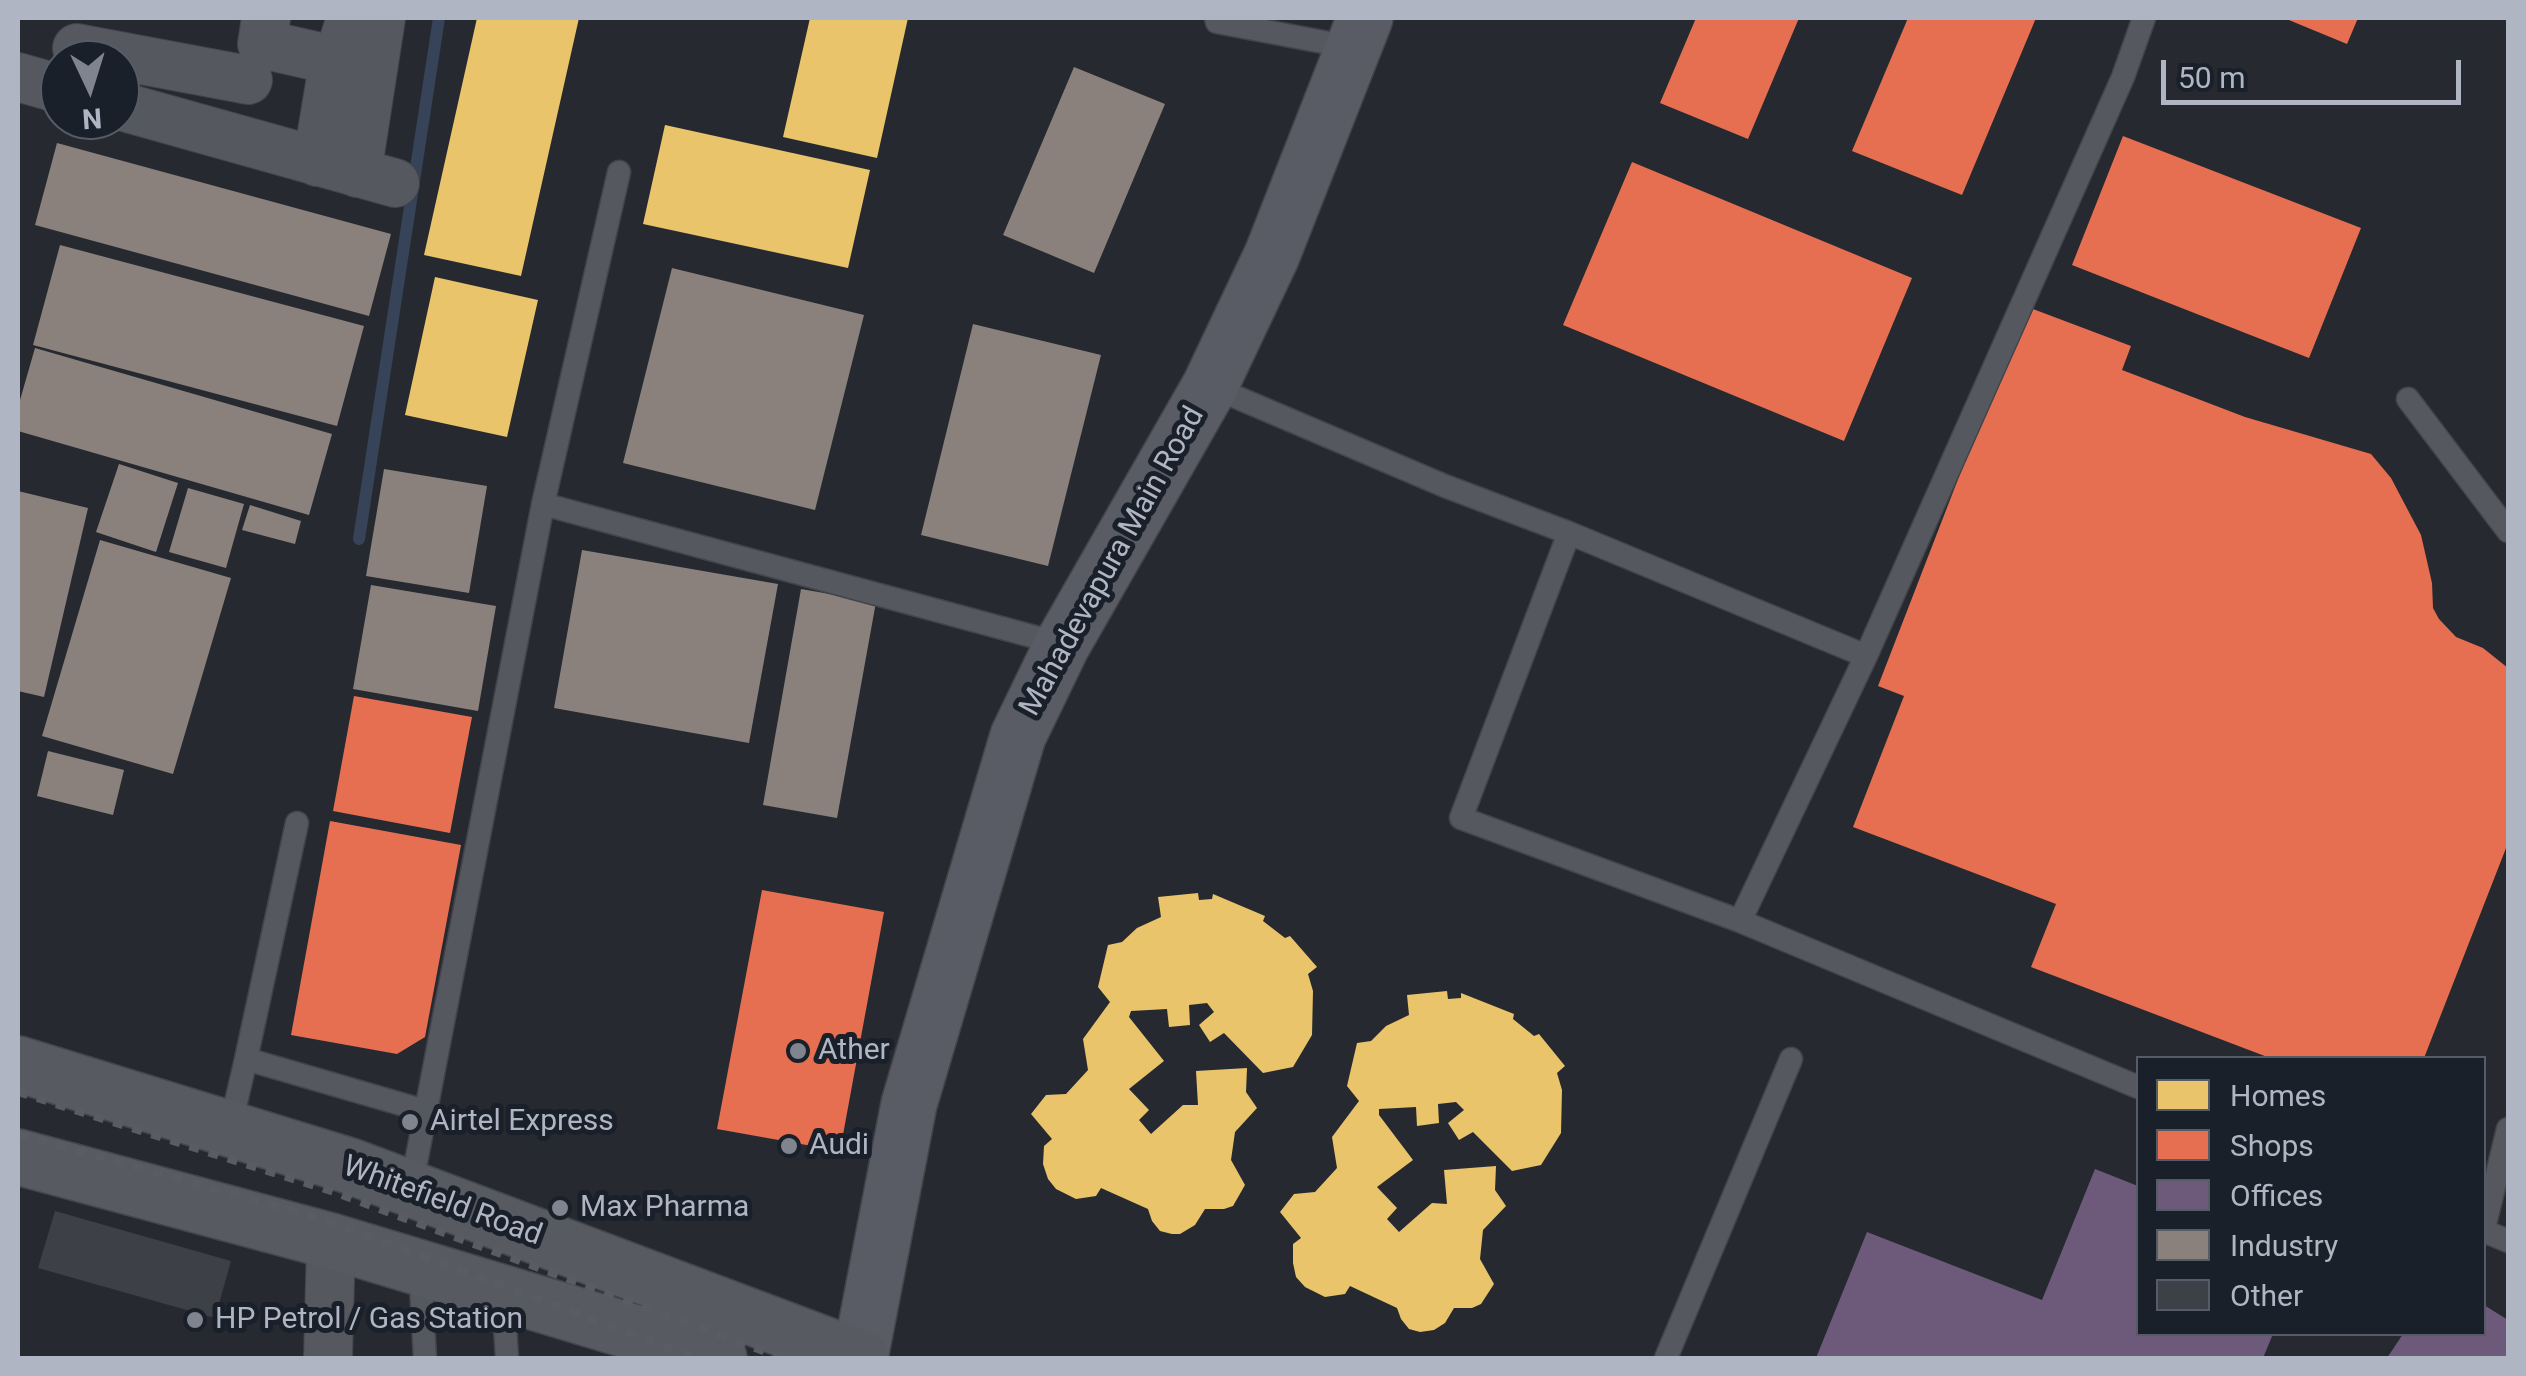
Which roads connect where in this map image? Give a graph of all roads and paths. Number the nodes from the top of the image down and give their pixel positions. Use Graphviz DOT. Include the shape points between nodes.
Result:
graph roads {
  1 [pos="266,18"];
  2 [pos="382,18"];
  3 [pos="1216,18"];
  4 [pos="2144,18"];
  5 [pos="1360,33"];
  6 [pos="344,39"];
  7 [pos="140,64"];
  8 [pos="248,80"];
  9 [pos="140,112"];
  10 [pos="619,172"];
  11 [pos="356,173"];
  12 [pos="1210,386"];
  13 [pos="2408,399"];
  14 [pos="543,504"];
  15 [pos="2508,530"];
  16 [pos="1569,533"];
  17 [pos="1062,645"];
  18 [pos="1866,656"];
  19 [pos="296,823"];
  20 [pos="1740,921"];
  21 [pos="246,1059"];
  22 [pos="1791,1059"];
  23 [pos="19,1062"];
  24 [pos="2136,1086"];
  25 [pos="426,1110"];
  26 [pos="2508,1129"];
  27 [pos="229,1130"];
  28 [pos="18,1157"];
  29 [pos="411,1189"];
  30 [pos="2486,1221"];
  31 [pos="331,1241"];
  32 [pos="420,1268"];
  33 [pos="503,1293"];
  34 [pos="328,1358"];
  35 [pos="424,1358"];
  36 [pos="506,1358"];
  37 [pos="719,1358"];
  38 [pos="860,1358"];
  39 [pos="1666,1358"];
  1 -- 6 [label="street" via="262,44"];
  2 -- 11 [label="street"];
  3 -- 5 [label="lane"];
  4 -- 18 [label="lane"];
  5 -- 12 [label="street, Mahadevapura Main Road" via="1272,255"];
  6 -- 11 [label="street" via="330,84"];
  7 -- 8 [label="street"];
  9 -- 11 [label="street"];
  10 -- 14 [label="lane"];
  12 -- 16 [label="lane"];
  12 -- 17 [label="street, Mahadevapura Main Road"];
  13 -- 15 [label="lane"];
  14 -- 17 [label="lane"];
  14 -- 25 [label="lane"];
  16 -- 18 [label="lane"];
  16 -- 20 [label="lane" via="1462,818"];
  17 -- 38 [label="street, Mahadevapura Main Road" via="1018,736 914,1086"];
  18 -- 20 [label="lane"];
  19 -- 21 [label="lane"];
  20 -- 24 [label="lane"];
  21 -- 25 [label="lane"];
  21 -- 27 [label="lane"];
  22 -- 39 [label="lane"];
  23 -- 27 [label="main road, Whitefield Road"];
  25 -- 29 [label="lane"];
  26 -- 30 [label="lane"];
  27 -- 29 [label="main road, Whitefield Road"];
  28 -- 31 [label="main road"];
  29 -- 38 [label="main road, Whitefield Road"];
  31 -- 32 [label="main road"];
  31 -- 34 [label="street"];
  32 -- 33 [label="main road"];
  32 -- 35 [label="lane"];
  33 -- 36 [label="lane"];
  33 -- 37 [label="main road"];
}
